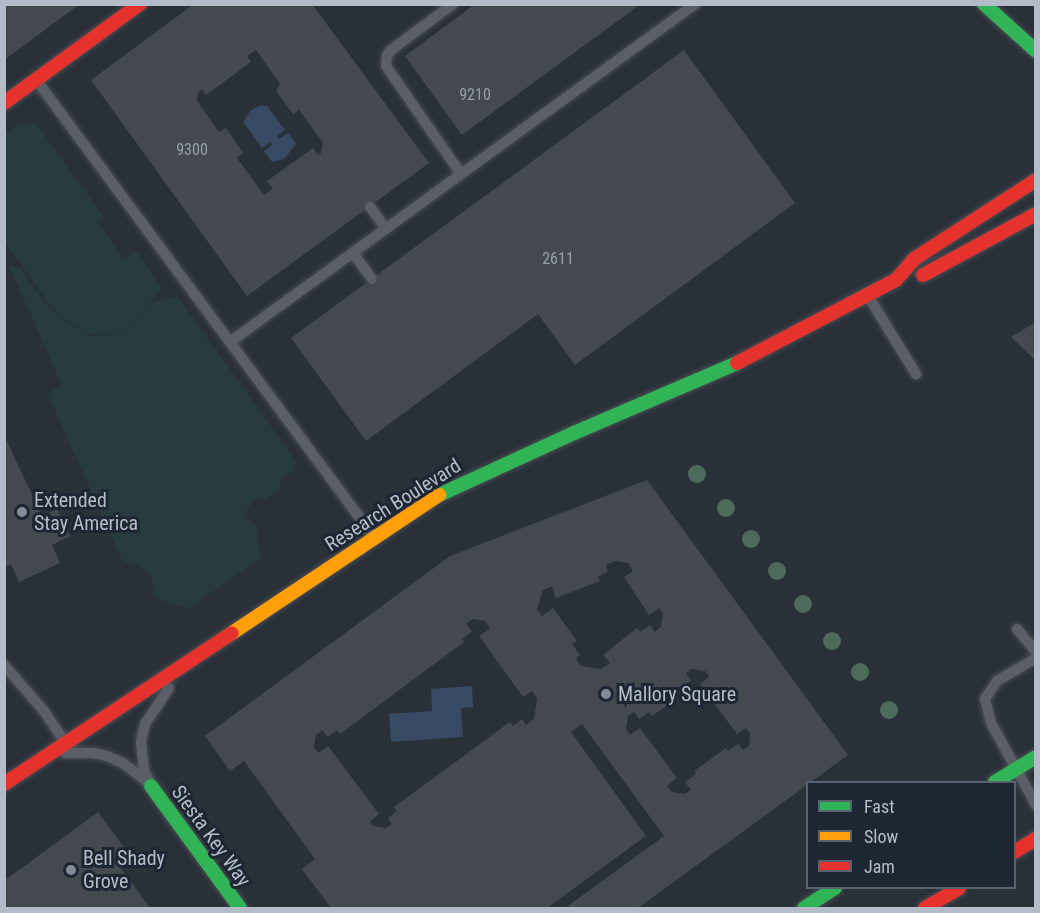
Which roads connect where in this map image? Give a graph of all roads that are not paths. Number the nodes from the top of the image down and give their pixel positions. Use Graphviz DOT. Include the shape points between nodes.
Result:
graph roads {
  1 [pos="140,4"];
  2 [pos="453,4"];
  3 [pos="695,4"];
  4 [pos="984,4"];
  5 [pos="1035,51"];
  6 [pos="36,80"];
  7 [pos="4,103"];
  8 [pos="461,174"];
  9 [pos="1035,180"];
  10 [pos="370,207"];
  11 [pos="1035,214"];
  12 [pos="386,228"];
  13 [pos="353,253"];
  14 [pos="372,279"];
  15 [pos="897,280"];
  16 [pos="868,296"];
  17 [pos="230,342"];
  18 [pos="916,374"];
  19 [pos="374,537"];
  20 [pos="1017,629"];
  21 [pos="211,648"];
  22 [pos="1035,652"];
  23 [pos="1035,658"];
  24 [pos="4,665"];
  25 [pos="66,743"];
  26 [pos="46,757"];
  27 [pos="1035,757"];
  28 [pos="1014,770"];
  29 [pos="998,781"];
  30 [pos="4,784"];
  31 [pos="151,786"];
  32 [pos="1035,806"];
  33 [pos="1035,839"];
  34 [pos="1016,851"];
  35 [pos="834,889"];
  36 [pos="956,889"];
  37 [pos="240,909"];
  38 [pos="804,909"];
  39 [pos="925,909"];
  1 -- 6 [label="street"];
  2 -- 8 [label="lane" via="391,50 386,61 388,71"];
  3 -- 8 [label="lane"];
  4 -- 5 [label="street"];
  6 -- 7 [label="street"];
  6 -- 17 [label="lane"];
  8 -- 12 [label="lane"];
  9 -- 15 [label="street, Research Boulevard" via="914,259"];
  10 -- 12 [label="lane"];
  11 -- 15 [label="street, Research Boulevard" via="921,276"];
  12 -- 13 [label="lane"];
  13 -- 14 [label="lane"];
  13 -- 17 [label="lane"];
  15 -- 16 [label="street, Research Boulevard"];
  16 -- 18 [label="lane"];
  16 -- 19 [label="street, Research Boulevard" via="723,370 444,492"];
  17 -- 19 [label="lane"];
  19 -- 21 [label="street, Research Boulevard"];
  20 -- 22 [label="lane"];
  21 -- 25 [label="street, Research Boulevard"];
  21 -- 31 [label="lane" via="177,677 145,724 141,756"];
  23 -- 28 [label="lane" via="997,681 985,699 986,710"];
  24 -- 25 [label="lane"];
  25 -- 26 [label="street, Research Boulevard"];
  26 -- 30 [label="street, Research Boulevard"];
  26 -- 31 [label="lane" via="69,753 107,756 123,763"];
  27 -- 28 [label="street"];
  28 -- 29 [label="street"];
  28 -- 32 [label="lane"];
  31 -- 37 [label="street, Siesta Key Way"];
  33 -- 34 [label="street"];
  35 -- 38 [label="street"];
  36 -- 39 [label="street"];
}
